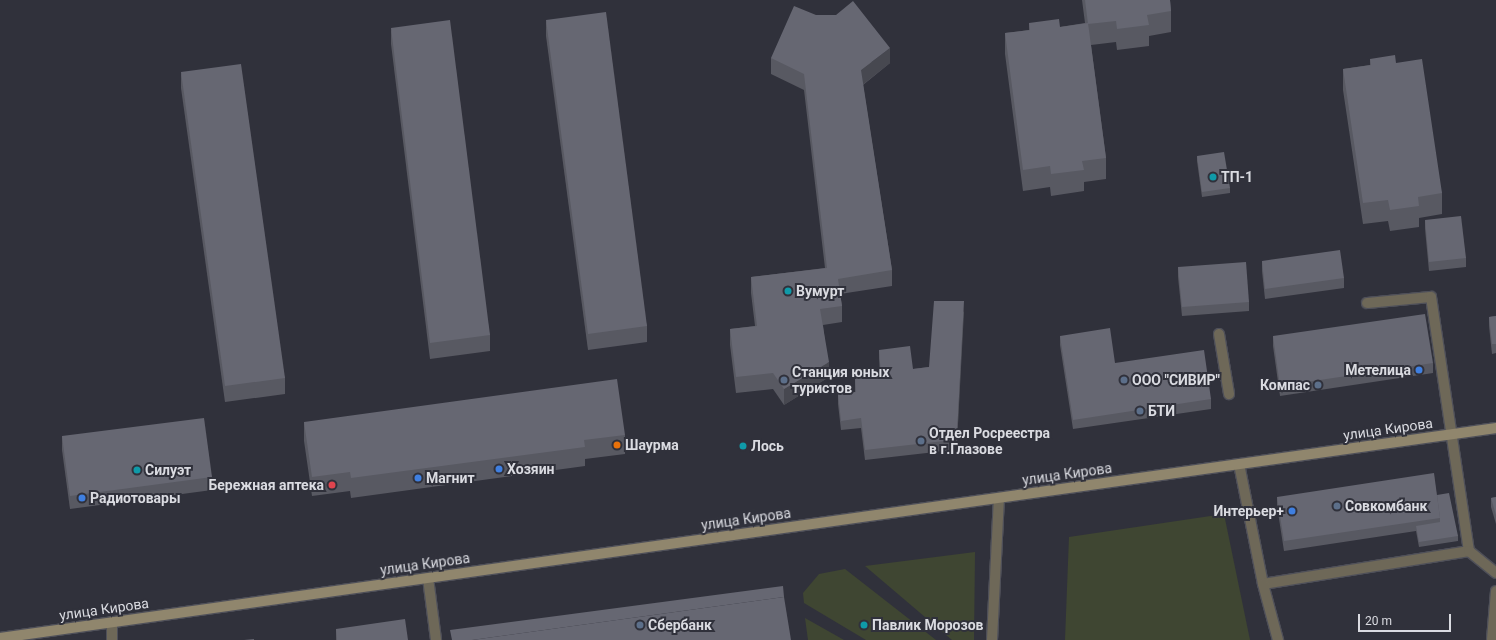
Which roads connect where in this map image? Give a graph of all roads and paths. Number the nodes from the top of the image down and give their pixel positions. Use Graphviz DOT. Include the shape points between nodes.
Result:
graph roads {
  1 [pos="1367,304"];
  2 [pos="1219,334"];
  3 [pos="1230,394"];
  4 [pos="1496,428"];
  5 [pos="1450,435"];
  6 [pos="1239,464"];
  7 [pos="999,498"];
  8 [pos="1469,551"];
  9 [pos="1496,573"];
  10 [pos="428,578"];
  11 [pos="1263,584"];
  12 [pos="1496,591"];
  13 [pos="112,622"];
  14 [pos="0,638"];
  15 [pos="112,640"];
  16 [pos="436,640"];
  17 [pos="992,640"];
  18 [pos="1278,640"];
  19 [pos="1492,640"];
  1 -- 5 [label="street" via="1431,297"];
  2 -- 3 [label="street"];
  4 -- 5 [label="main road, улица Кирова"];
  5 -- 6 [label="main road, улица Кирова"];
  5 -- 8 [label="street"];
  6 -- 7 [label="main road, улица Кирова"];
  6 -- 11 [label="street"];
  7 -- 10 [label="main road, улица Кирова"];
  7 -- 17 [label="street"];
  8 -- 9 [label="street"];
  8 -- 11 [label="street"];
  10 -- 13 [label="main road, улица Кирова"];
  10 -- 16 [label="street"];
  11 -- 18 [label="street"];
  12 -- 19 [label="street"];
  13 -- 14 [label="main road, улица Кирова"];
  13 -- 15 [label="street"];
}
